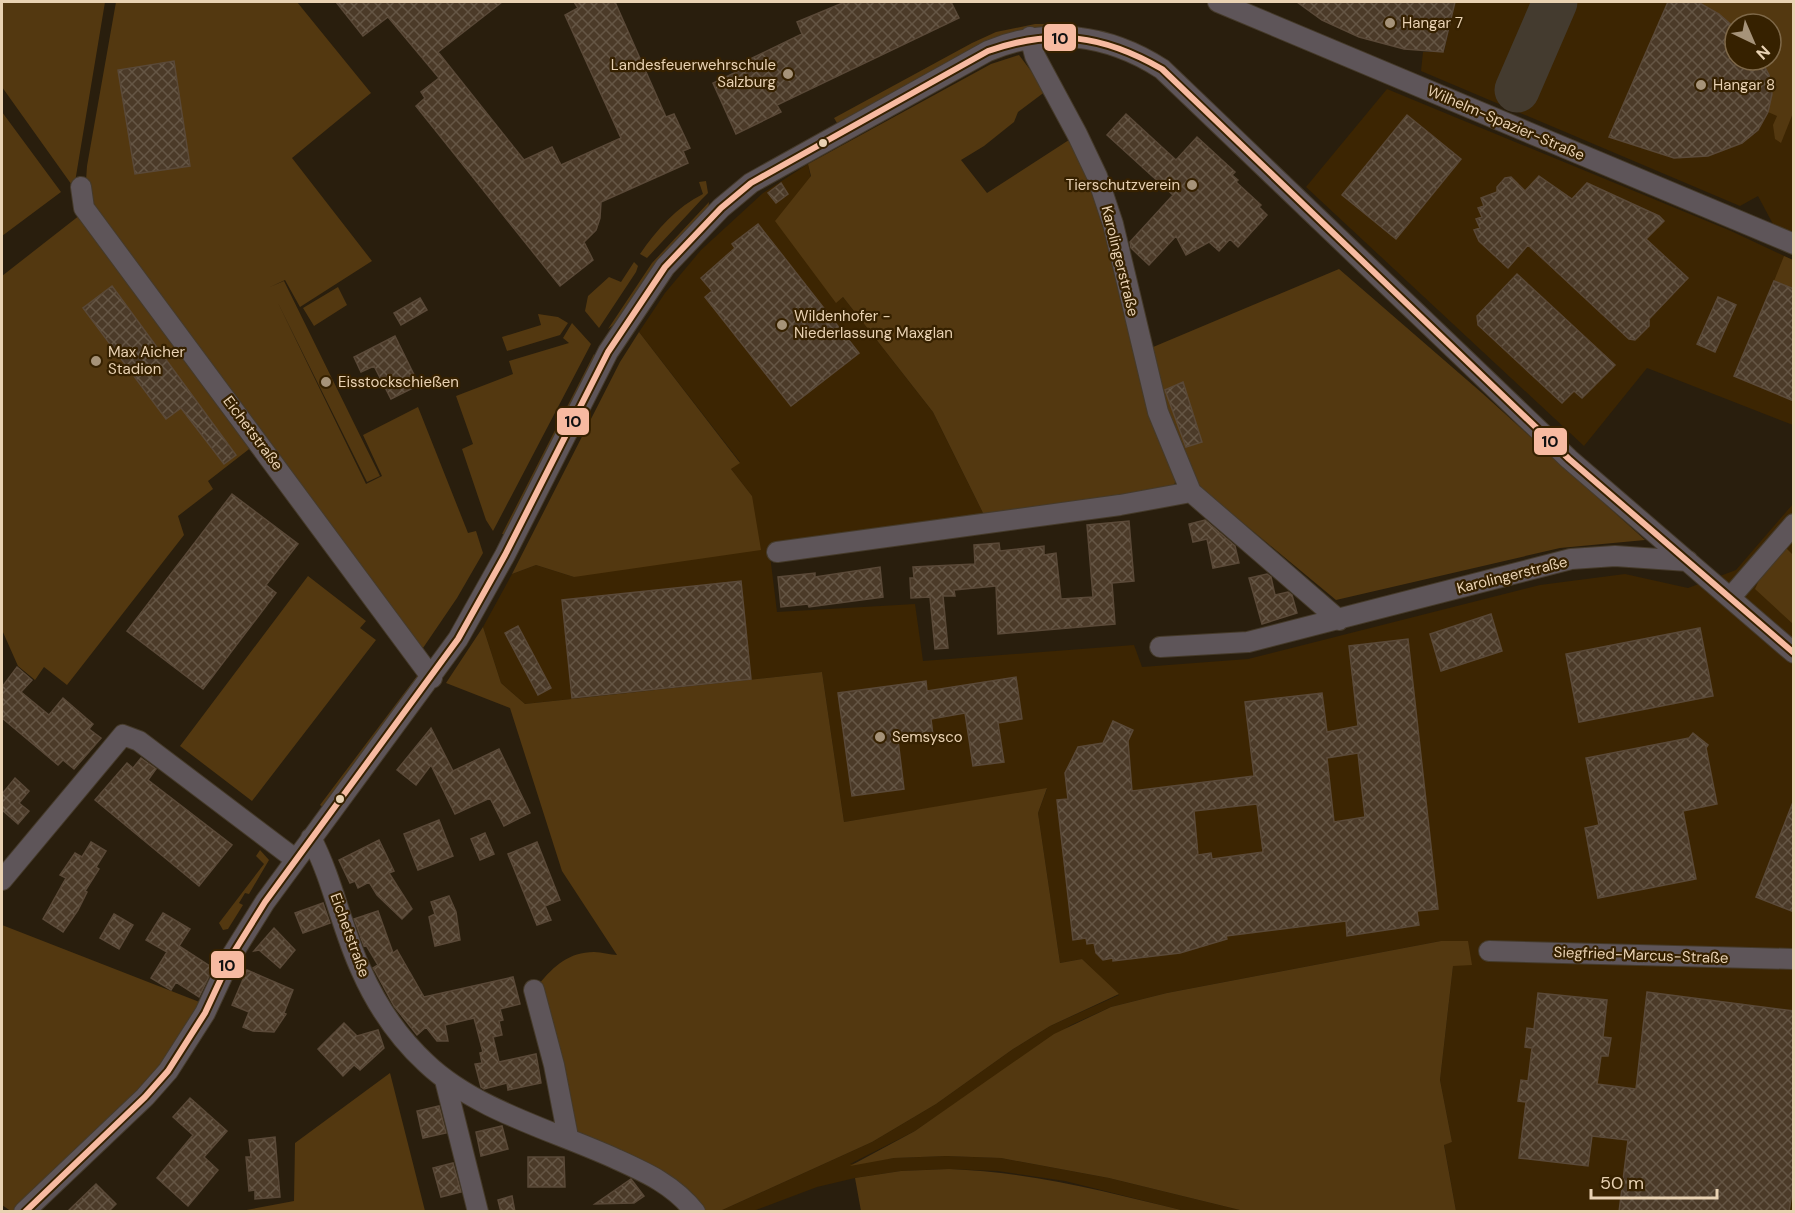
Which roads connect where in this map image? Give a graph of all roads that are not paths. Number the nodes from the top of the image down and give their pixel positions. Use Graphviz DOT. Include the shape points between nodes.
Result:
graph roads {
  1 [pos="1218,2"];
  2 [pos="1030,37"];
  3 [pos="81,187"];
  4 [pos="1794,244"];
  5 [pos="1191,492"];
  6 [pos="1794,524"];
  7 [pos="777,552"];
  8 [pos="1688,561"];
  9 [pos="1730,598"];
  10 [pos="1340,620"];
  11 [pos="1160,647"];
  12 [pos="1794,653"];
  13 [pos="432,678"];
  14 [pos="310,838"];
  15 [pos="295,859"];
  16 [pos="2,880"];
  17 [pos="1489,951"];
  18 [pos="1794,959"];
  19 [pos="534,990"];
  20 [pos="445,1080"];
  21 [pos="568,1137"];
  22 [pos="24,1212"];
  23 [pos="478,1212"];
  24 [pos="695,1212"];
  1 -- 4 [label="street, Wilhelm-Spazier-Straße"];
  2 -- 5 [label="street, Karolingerstraße" via="1035,56 1097,176 1113,224 1158,412"];
  2 -- 8 [label="street" via="1100,41 1134,53 1162,69 1569,459"];
  2 -- 13 [label="street" via="988,51 773,168 721,208 665,267 626,323 487,590"];
  3 -- 13 [label="street, Eichetstraße" via="84,208"];
  5 -- 7 [label="street"];
  5 -- 10 [label="street, Karolingerstraße"];
  6 -- 9 [label="street"];
  8 -- 9 [label="street"];
  8 -- 10 [label="street, Karolingerstraße" via="1614,556 1571,560"];
  9 -- 12 [label="street"];
  10 -- 11 [label="street, Karolingerstraße" via="1248,642"];
  13 -- 14 [label="street"];
  14 -- 15 [label="street"];
  14 -- 20 [label="street, Eichetstraße" via="374,996 424,1062"];
  15 -- 16 [label="street" via="139,741 123,735"];
  15 -- 22 [label="street" via="242,938 205,1014 168,1071"];
  17 -- 18 [label="street, Siegfried-Marcus-Straße"];
  19 -- 21 [label="street"];
  20 -- 21 [label="street, Eichetstraße" via="506,1113"];
  20 -- 23 [label="street"];
  21 -- 24 [label="street, Eichetstraße" via="669,1185"];
}
